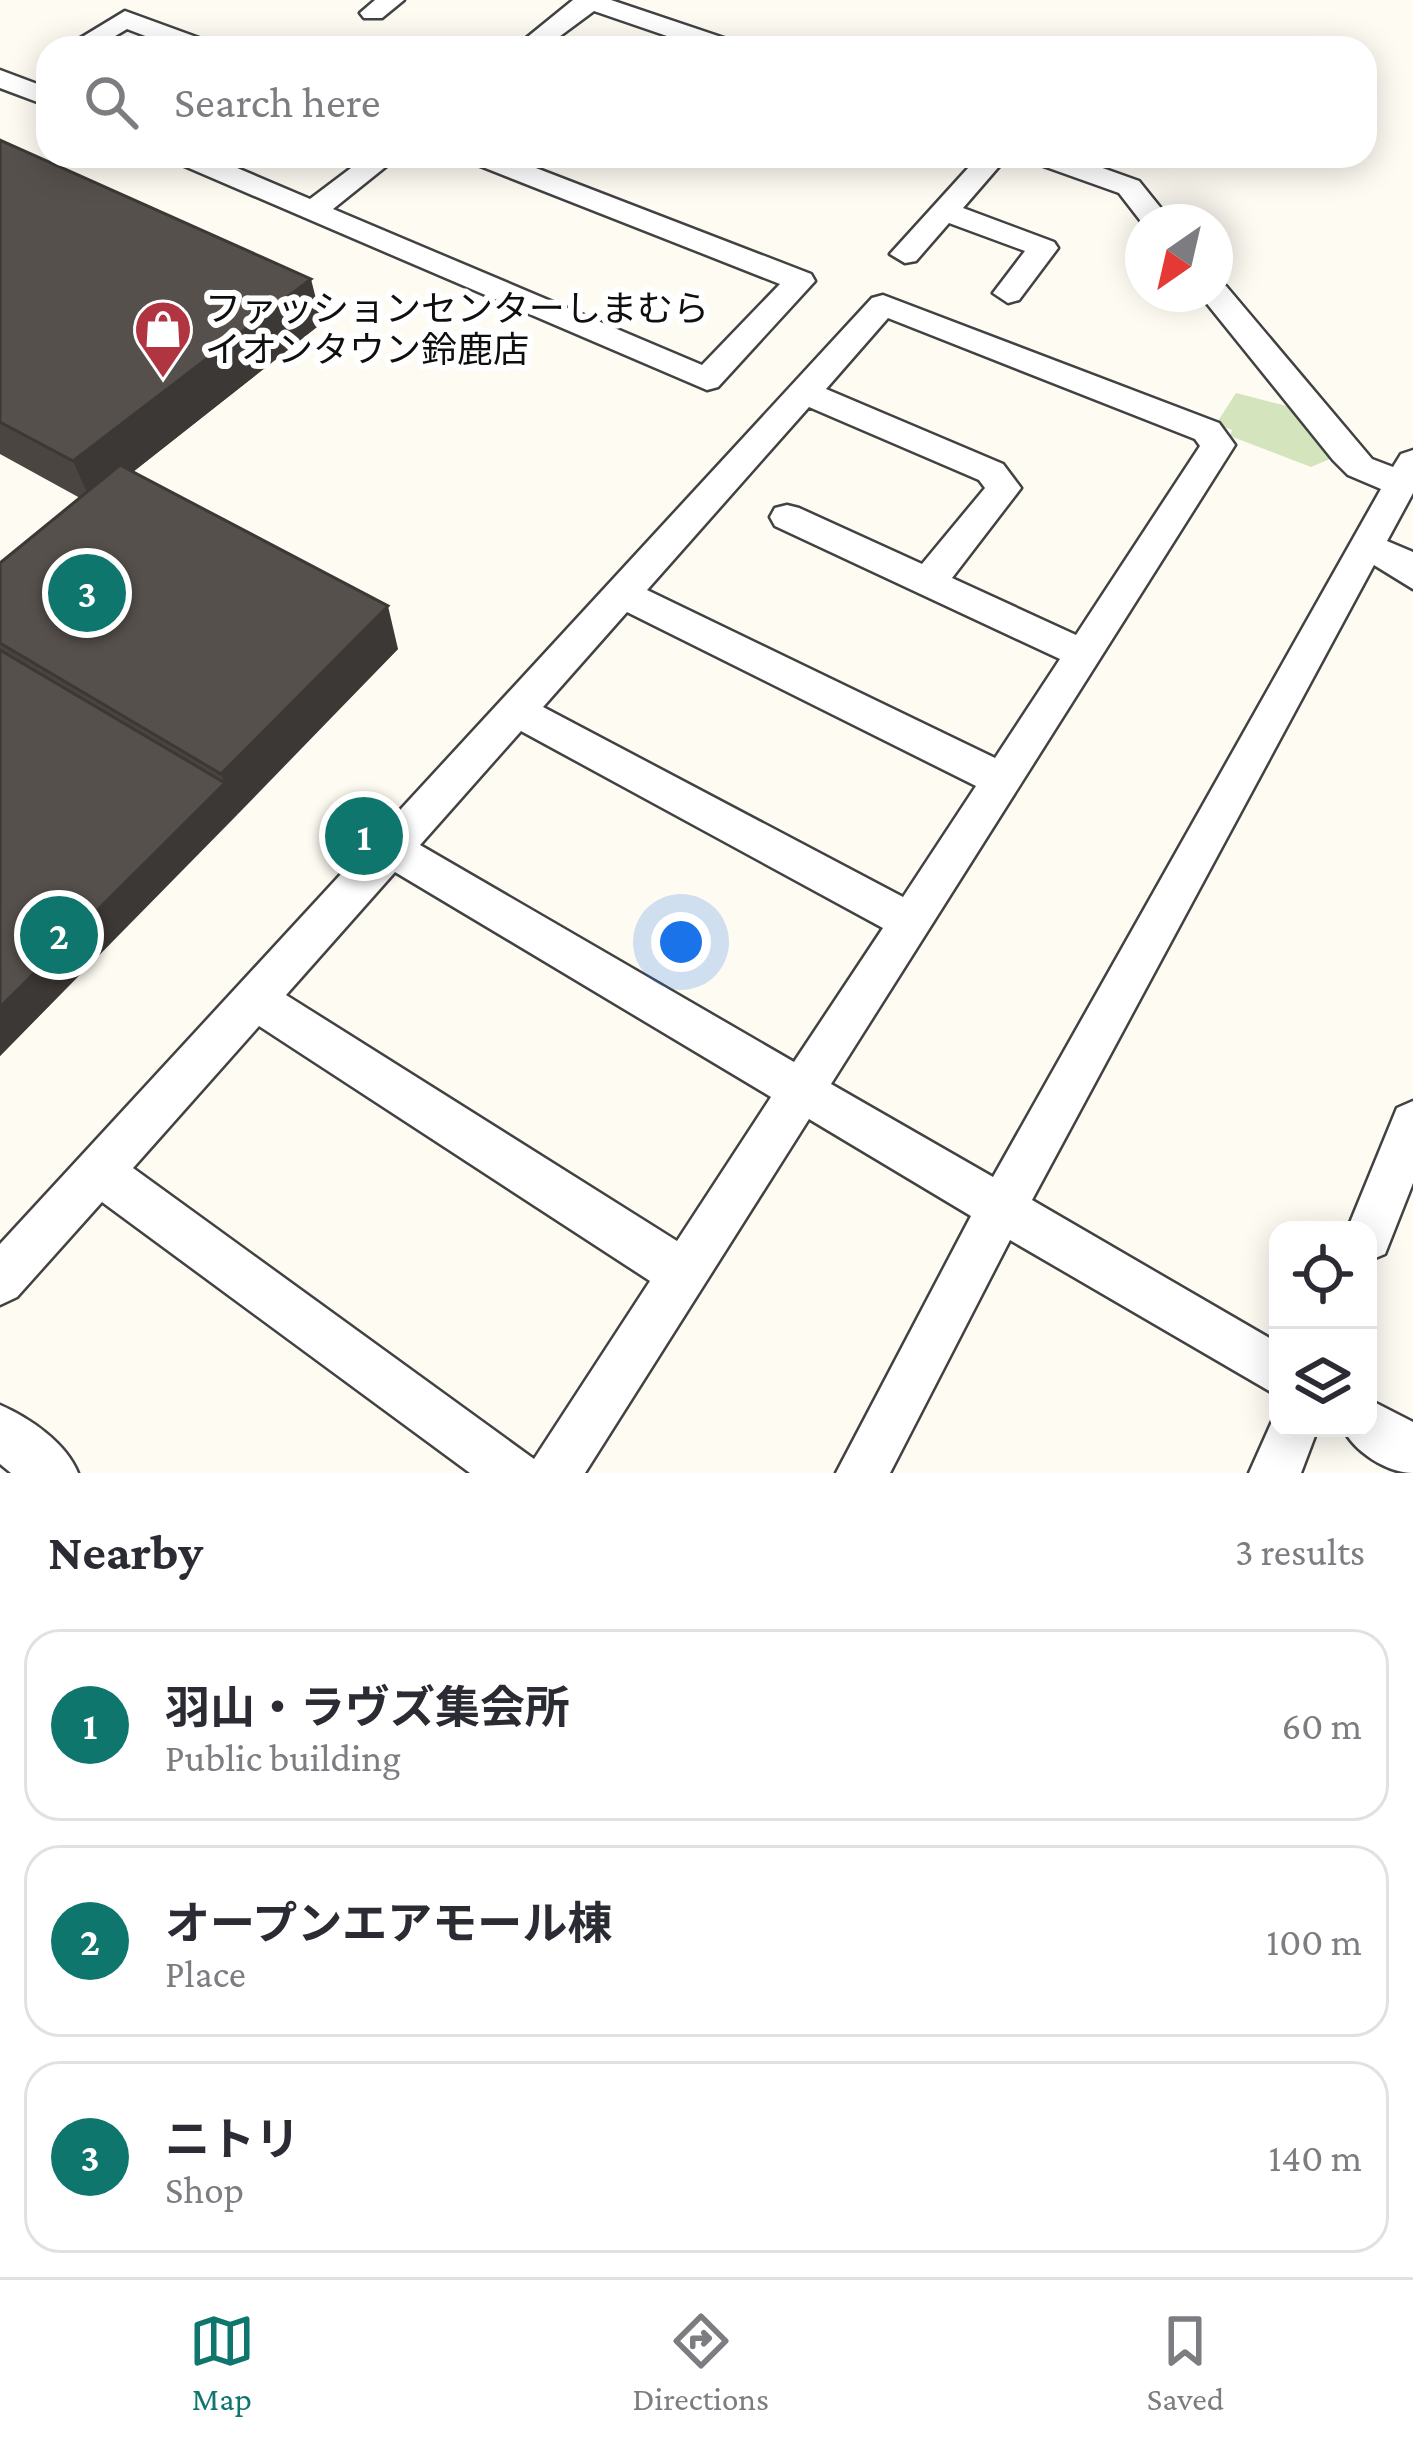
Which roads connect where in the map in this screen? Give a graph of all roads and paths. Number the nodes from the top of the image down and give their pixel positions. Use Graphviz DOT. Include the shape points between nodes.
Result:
graph roads {
  1 [pos="588,1"];
  2 [pos="96,36"];
  3 [pos="170,36"];
  4 [pos="542,36"];
  5 [pos="692,36"];
  6 [pos="36,70"];
  7 [pos="8,81"];
  8 [pos="36,93"];
  9 [pos="213,168"];
  10 [pos="369,168"];
  11 [pos="510,168"];
  12 [pos="983,168"];
  13 [pos="1076,168"];
  14 [pos="1143,204"];
  15 [pos="313,210"];
  16 [pos="944,212"];
  17 [pos="905,254"];
  18 [pos="1008,293"];
  19 [pos="1231,312"];
  20 [pos="804,392"];
  21 [pos="1407,473"];
  22 [pos="787,518"];
  23 [pos="1367,547"];
  24 [pos="1413,576"];
  25 [pos="927,583"];
  26 [pos="623,594"];
  27 [pos="1083,654"];
  28 [pos="515,710"];
  29 [pos="1002,780"];
  30 [pos="391,849"];
  31 [pos="910,921"];
  32 [pos="255,999"];
  33 [pos="804,1088"];
  34 [pos="1413,1123"];
  35 [pos="100,1172"];
  36 [pos="1002,1207"];
  37 [pos="1374,1221"];
  38 [pos="682,1273"];
  39 [pos="0,1280"];
  40 [pos="1269,1366"];
  41 [pos="1377,1430"];
  42 [pos="0,1431"];
  43 [pos="1289,1437"];
  44 [pos="1413,1452"];
  45 [pos="52,1473"];
  46 [pos="514,1473"];
  47 [pos="555,1473"];
  48 [pos="862,1473"];
  49 [pos="1275,1473"];
  1 -- 4 [label="street"];
  1 -- 5 [label="street"];
  2 -- 3 [label="street" via="125,19"];
  6 -- 7 [label="street"];
  7 -- 8 [label="street"];
  9 -- 15 [label="street"];
  10 -- 15 [label="street"];
  11 -- 15 [label="street" via="800,281 706,379"];
  12 -- 16 [label="street"];
  13 -- 14 [label="street" via="1129,187"];
  16 -- 17 [label="street"];
  16 -- 18 [label="street" via="1043,248"];
  19 -- 21 [label="street" via="1360,467"];
  20 -- 25 [label="street" via="992,472 1004,488"];
  20 -- 26 [label="street"];
  20 -- 27 [label="street" via="883,305 1207,431 1218,445"];
  21 -- 23 [label="street"];
  22 -- 25 [label="street"];
  23 -- 24 [label="street"];
  23 -- 36 [label="street"];
  25 -- 27 [label="street"];
  26 -- 28 [label="street"];
  26 -- 29 [label="street"];
  27 -- 29 [label="street"];
  28 -- 30 [label="street"];
  28 -- 31 [label="street"];
  29 -- 31 [label="street"];
  30 -- 32 [label="street"];
  30 -- 33 [label="street"];
  31 -- 33 [label="street"];
  32 -- 35 [label="street"];
  32 -- 38 [label="street"];
  33 -- 36 [label="street"];
  33 -- 38 [label="street"];
  34 -- 37 [label="street"];
  35 -- 39 [label="street"];
  35 -- 46 [label="street"];
  36 -- 40 [label="street"];
  36 -- 48 [label="street"];
  38 -- 47 [label="street"];
  41 -- 44 [label="street"];
  42 -- 45 [label="street"];
  43 -- 49 [label="street"];
}
